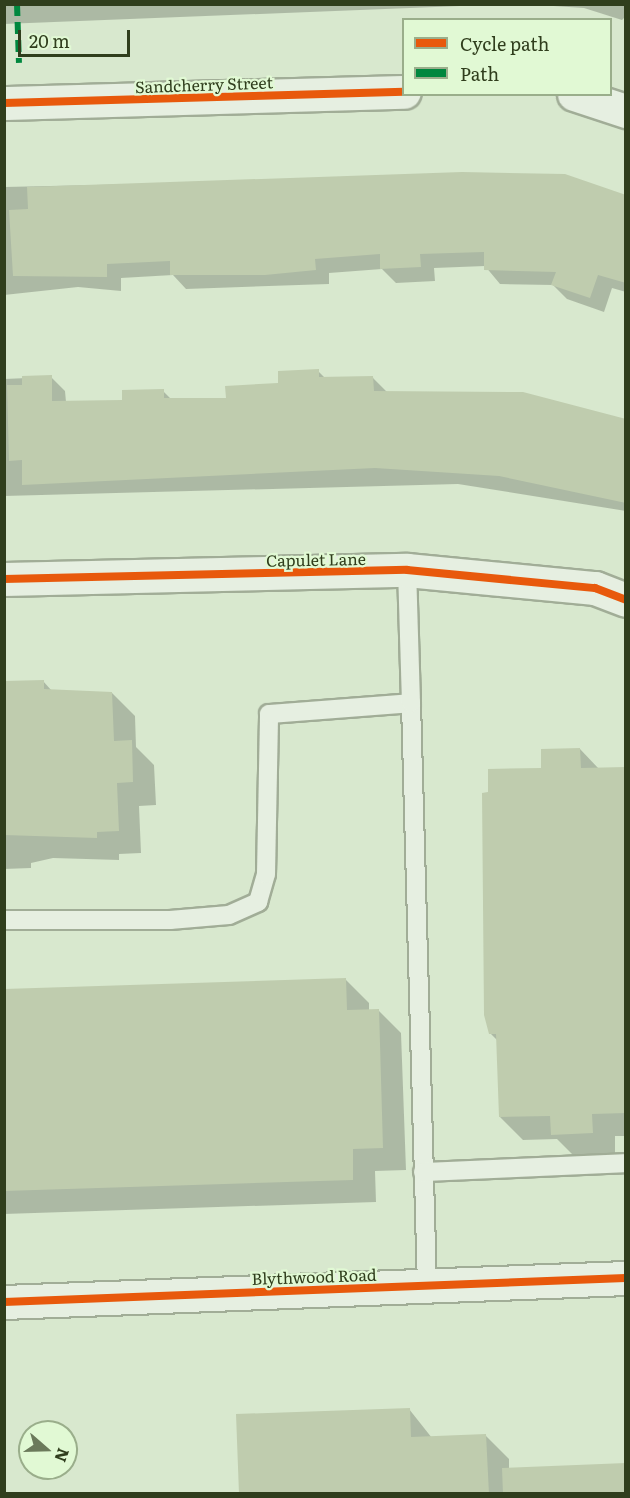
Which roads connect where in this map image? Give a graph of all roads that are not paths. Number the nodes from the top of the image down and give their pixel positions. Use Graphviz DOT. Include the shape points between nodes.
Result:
graph roads {
  1 [pos="402,92"];
  2 [pos="580,96"];
  3 [pos="4,104"];
  4 [pos="626,111"];
  5 [pos="407,570"];
  6 [pos="4,579"];
  7 [pos="626,600"];
  8 [pos="411,703"];
  9 [pos="4,920"];
  10 [pos="626,1162"];
  11 [pos="423,1172"];
  12 [pos="626,1278"];
  13 [pos="427,1286"];
  14 [pos="4,1302"];
  1 -- 3 [label="street, Sandcherry Street"];
  2 -- 4 [label="street"];
  5 -- 6 [label="street, Capulet Lane"];
  5 -- 7 [label="street, Capulet Lane" via="595,588"];
  5 -- 8 [label="lane"];
  8 -- 9 [label="lane" via="269,714 266,873 258,902 229,915 170,920"];
  8 -- 11 [label="lane"];
  10 -- 11 [label="lane"];
  11 -- 13 [label="lane"];
  12 -- 13 [label="street, Blythwood Road"];
  13 -- 14 [label="street, Blythwood Road"];
}
